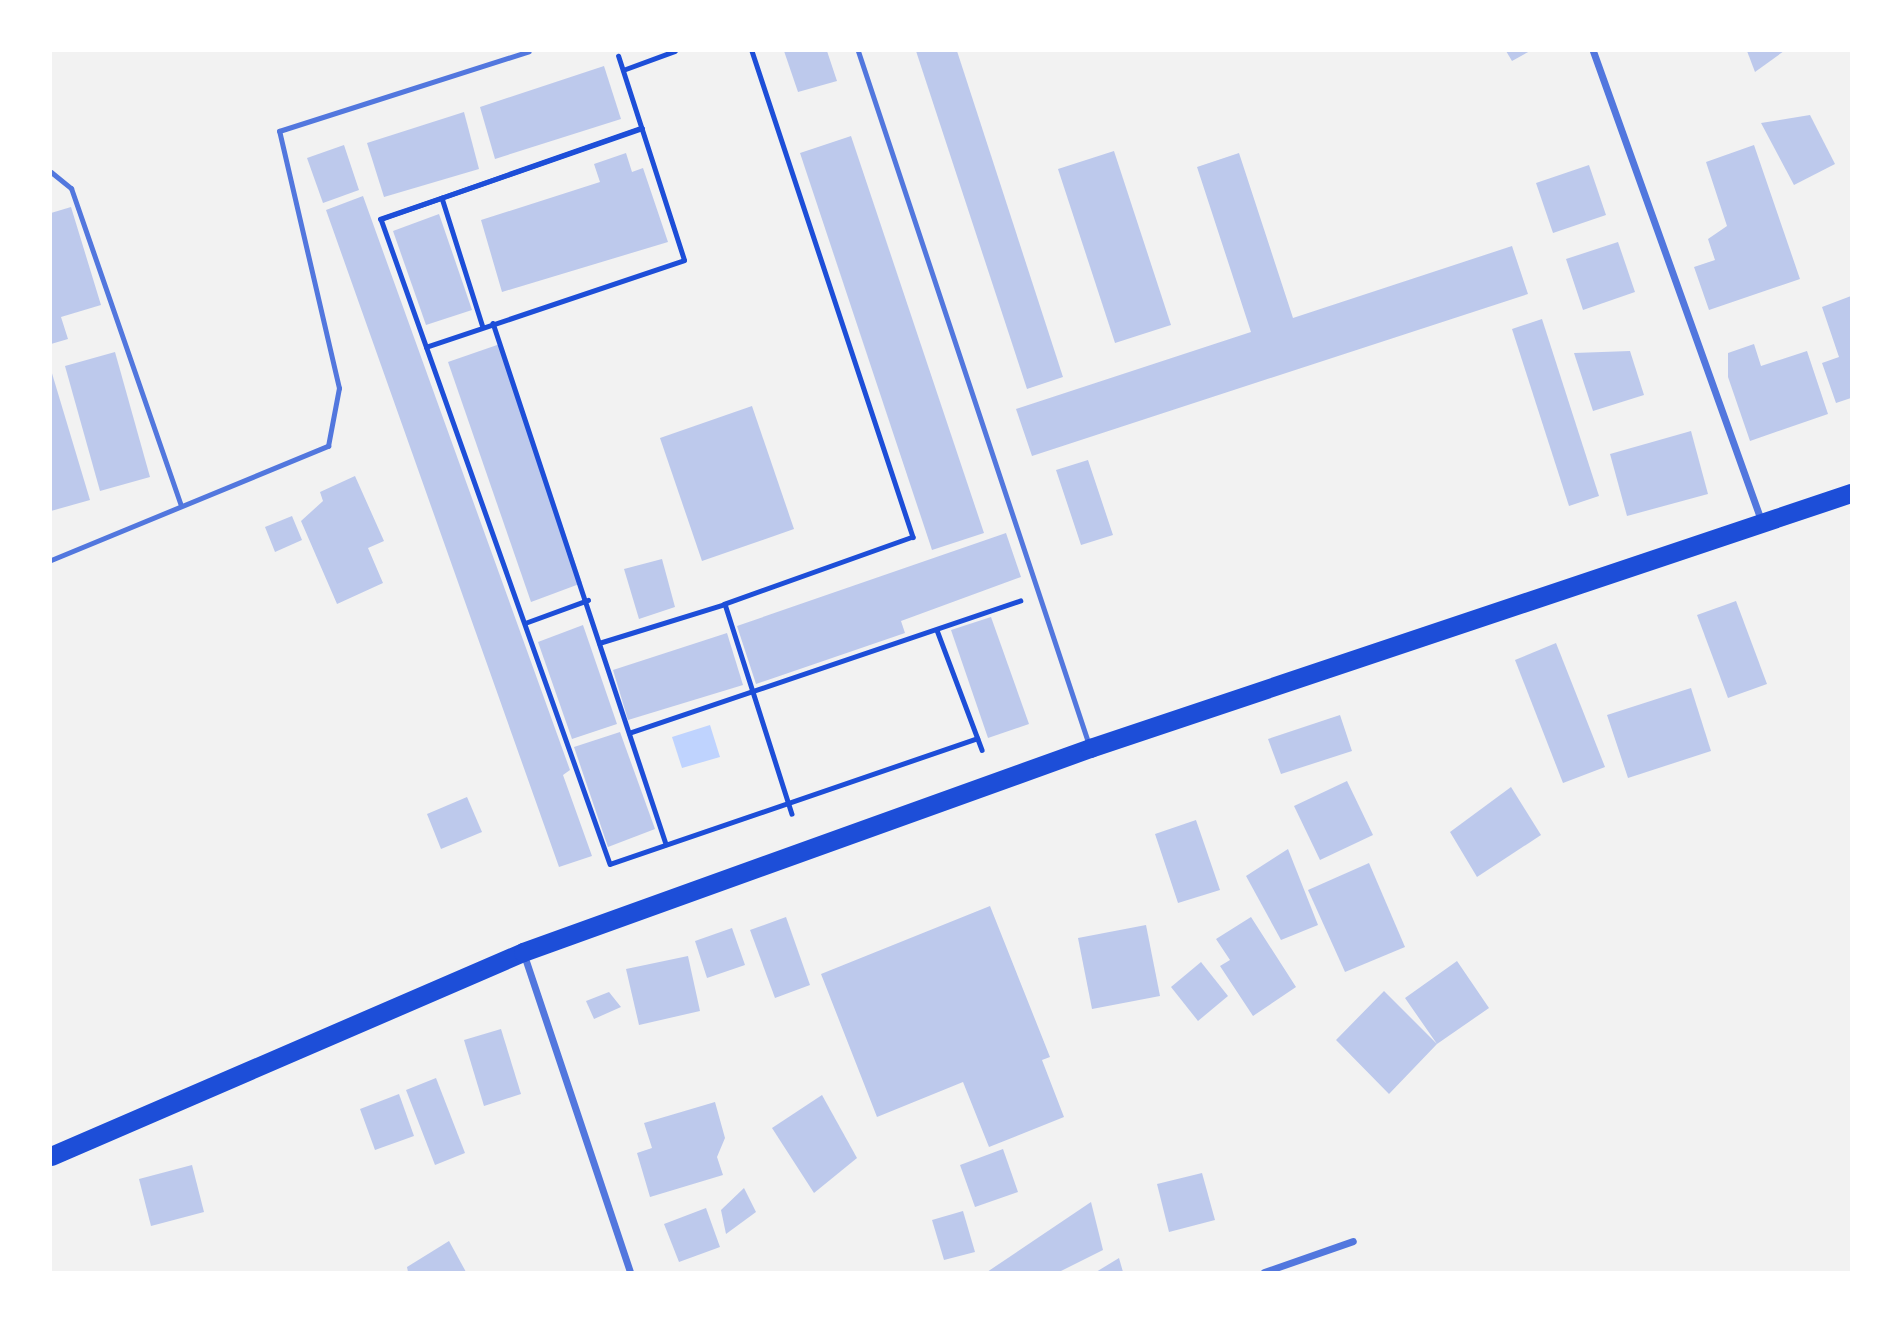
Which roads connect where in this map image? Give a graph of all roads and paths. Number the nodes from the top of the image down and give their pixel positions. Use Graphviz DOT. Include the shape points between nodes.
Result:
graph roads {
  1 [pos="529,51"];
  2 [pos="676,51"];
  3 [pos="752,51"];
  4 [pos="858,51"];
  5 [pos="1593,51"];
  6 [pos="618,56"];
  7 [pos="623,70"];
  8 [pos="642,128"];
  9 [pos="51,172"];
  10 [pos="442,198"];
  11 [pos="381,219"];
  12 [pos="493,323"];
  13 [pos="483,327"];
  14 [pos="426,347"];
  15 [pos="1851,493"];
  16 [pos="181,506"];
  17 [pos="1761,522"];
  18 [pos="51,560"];
  19 [pos="1037,595"];
  20 [pos="588,600"];
  21 [pos="725,604"];
  22 [pos="525,623"];
  23 [pos="937,630"];
  24 [pos="599,643"];
  25 [pos="752,694"];
  26 [pos="629,733"];
  27 [pos="977,738"];
  28 [pos="1090,748"];
  29 [pos="982,750"];
  30 [pos="787,801"];
  31 [pos="792,814"];
  32 [pos="666,844"];
  33 [pos="523,952"];
  34 [pos="51,1156"];
  35 [pos="1353,1241"];
  36 [pos="631,1272"];
  37 [pos="1264,1272"];
  1 -- 16 [label="lane" via="279,131 339,388 328,446"];
  2 -- 7 [label="path"];
  3 -- 21 [label="path" via="913,537"];
  4 -- 19 [label="lane"];
  5 -- 17 [label="street"];
  6 -- 7 [label="path"];
  7 -- 8 [label="path"];
  8 -- 10 [label="path"];
  8 -- 11 [label="path"];
  8 -- 12 [label="path" via="684,260"];
  9 -- 16 [label="lane" via="71,188"];
  10 -- 11 [label="path"];
  10 -- 13 [label="path"];
  11 -- 14 [label="path"];
  12 -- 13 [label="path"];
  12 -- 20 [label="path"];
  13 -- 14 [label="path"];
  14 -- 22 [label="path"];
  15 -- 17 [label="highway"];
  16 -- 18 [label="lane"];
  17 -- 28 [label="highway"];
  19 -- 23 [label="path"];
  19 -- 28 [label="lane"];
  20 -- 22 [label="path"];
  20 -- 24 [label="path"];
  21 -- 24 [label="path"];
  21 -- 25 [label="path"];
  22 -- 32 [label="path" via="610,864"];
  23 -- 25 [label="path"];
  23 -- 27 [label="path"];
  24 -- 26 [label="path"];
  25 -- 26 [label="path"];
  25 -- 30 [label="path"];
  26 -- 32 [label="path"];
  27 -- 29 [label="path"];
  27 -- 30 [label="path"];
  28 -- 33 [label="highway"];
  30 -- 31 [label="path"];
  30 -- 32 [label="path"];
  33 -- 34 [label="highway"];
  33 -- 36 [label="street"];
  35 -- 37 [label="street"];
}
